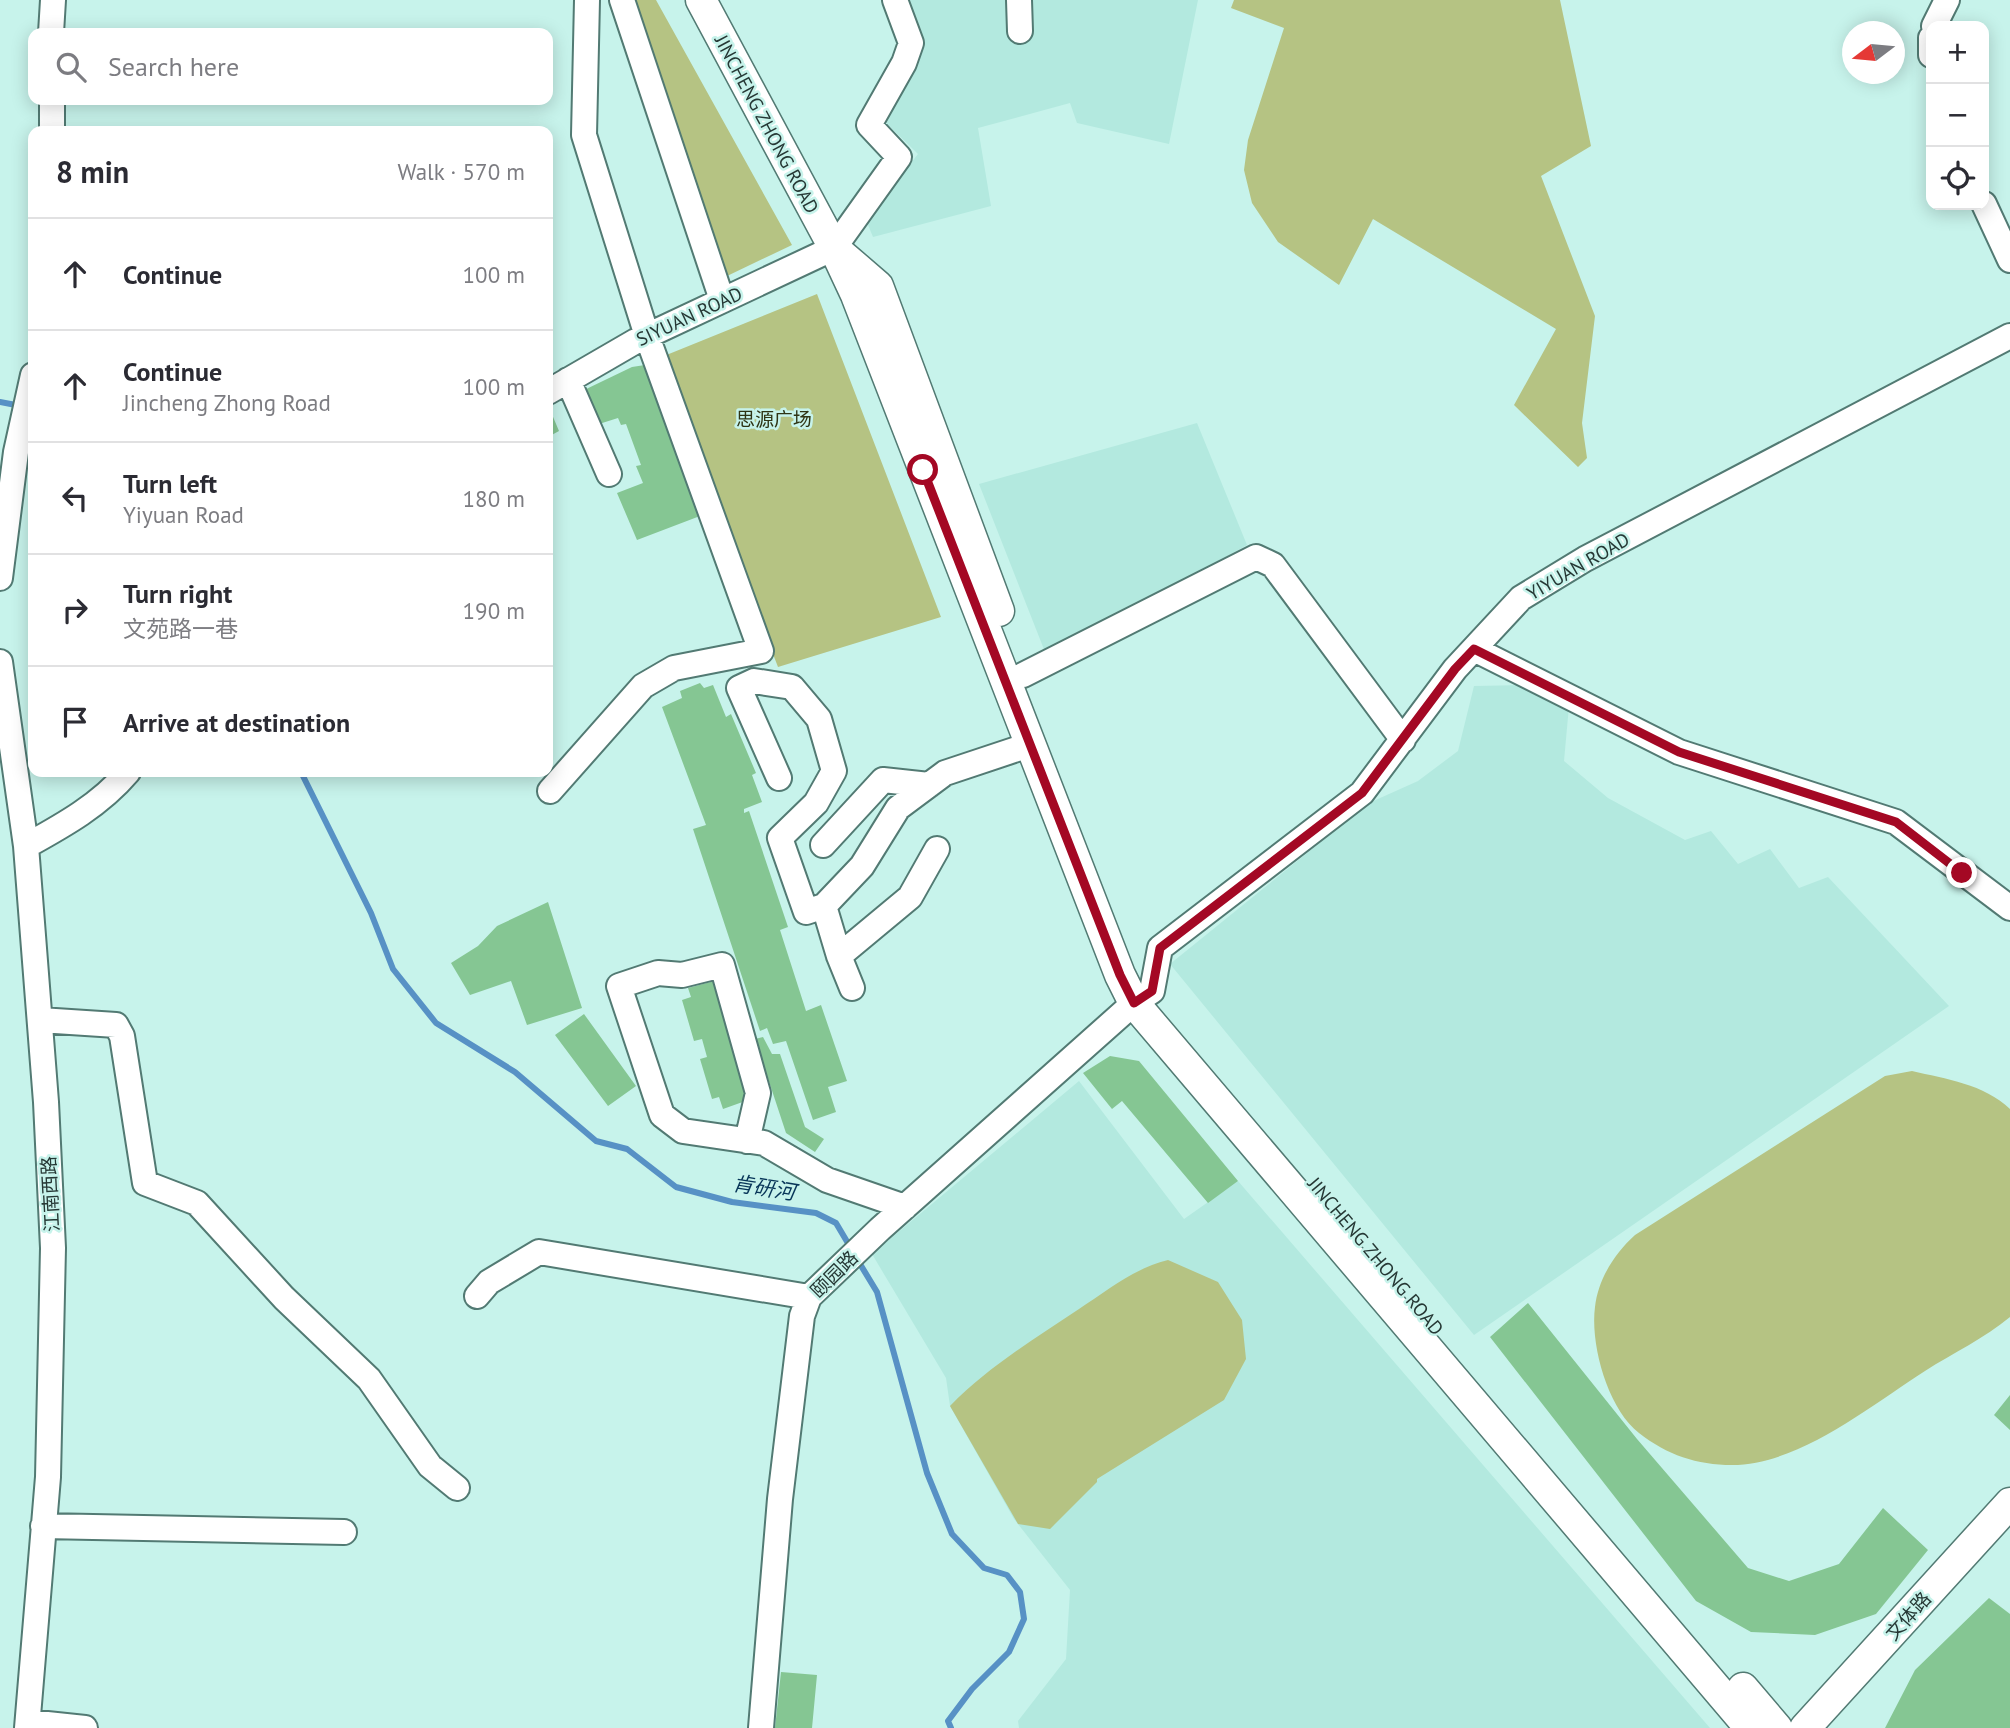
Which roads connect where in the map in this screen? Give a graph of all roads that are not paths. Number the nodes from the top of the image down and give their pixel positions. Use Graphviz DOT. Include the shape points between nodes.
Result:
graph roads {
  1 [pos="53,0"];
  2 [pos="587,0"];
  3 [pos="622,0"];
  4 [pos="701,0"];
  5 [pos="895,0"];
  6 [pos="1018,0"];
  7 [pos="1947,0"];
  8 [pos="1936,21"];
  9 [pos="51,28"];
  10 [pos="1020,31"];
  11 [pos="52,105"];
  12 [pos="52,126"];
  13 [pos="1987,210"];
  14 [pos="834,247"];
  15 [pos="2010,260"];
  16 [pos="722,300"];
  17 [pos="647,336"];
  18 [pos="2010,336"];
  19 [pos="558,386"];
  20 [pos="28,398"];
  21 [pos="609,474"];
  22 [pos="0,578"];
  23 [pos="1474,649"];
  24 [pos="0,662"];
  25 [pos="1023,676"];
  26 [pos="1402,740"];
  27 [pos="1038,743"];
  28 [pos="124,777"];
  29 [pos="779,778"];
  30 [pos="929,785"];
  31 [pos="550,791"];
  32 [pos="823,845"];
  33 [pos="26,846"];
  34 [pos="937,849"];
  35 [pos="824,906"];
  36 [pos="2010,908"];
  37 [pos="839,956"];
  38 [pos="852,988"];
  39 [pos="1143,997"];
  40 [pos="40,1020"];
  41 [pos="747,1141"];
  42 [pos="905,1207"];
  43 [pos="477,1296"];
  44 [pos="809,1297"];
  45 [pos="457,1488"];
  46 [pos="2010,1503"];
  47 [pos="43,1526"];
  48 [pos="344,1532"];
  49 [pos="27,1725"];
  50 [pos="85,1728"];
  51 [pos="761,1728"];
  52 [pos="1750,1728"];
  53 [pos="1777,1728"];
  54 [pos="1805,1728"];
  1 -- 9 [label="street"];
  2 -- 17 [label="street" via="584,135"];
  3 -- 16 [label="street"];
  4 -- 14 [label="main road, JINCHENG ZHONG ROAD"];
  5 -- 14 [label="street" via="911,43 869,125 898,157"];
  6 -- 10 [label="street"];
  7 -- 8 [label="street"];
  11 -- 12 [label="street"];
  13 -- 15 [label="street"];
  14 -- 16 [label="street, SIYUAN ROAD"];
  14 -- 25 [label="main road" via="878,286"];
  14 -- 27 [label="main road, JINCHENG ZHONG ROAD"];
  16 -- 17 [label="street, SIYUAN ROAD"];
  17 -- 19 [label="street, SIYUAN ROAD"];
  17 -- 31 [label="street" via="761,651 674,668 643,686"];
  18 -- 23 [label="street, YIYUAN ROAD" via="1585,559 1521,598"];
  19 -- 21 [label="street"];
  20 -- 22 [label="street" via="16,452"];
  23 -- 26 [label="street, YIYUAN ROAD"];
  23 -- 36 [label="street" via="1679,752 1896,822"];
  24 -- 33 [label="street, 江南西路"];
  25 -- 26 [label="street" via="1256,556 1273,565"];
  25 -- 27 [label="main road"];
  26 -- 39 [label="street, YIYUAN ROAD" via="1362,793 1160,948"];
  27 -- 30 [label="street" via="945,773"];
  27 -- 39 [label="main road, JINCHENG ZHONG ROAD" via="1120,975"];
  28 -- 33 [label="street" via="76,818"];
  29 -- 35 [label="street" via="739,688 754,681 793,687 819,719 834,771 816,803 780,838 806,912"];
  30 -- 32 [label="street" via="883,780"];
  30 -- 35 [label="street" via="898,808 862,866"];
  33 -- 40 [label="street, 江南西路"];
  34 -- 37 [label="street" via="910,897"];
  35 -- 37 [label="street"];
  37 -- 38 [label="street"];
  39 -- 42 [label="street, 颐园路"];
  39 -- 52 [label="main road, JINCHENG ZHONG ROAD"];
  39 -- 53 [label="main road, JINCHENG ZHONG ROAD"];
  40 -- 45 [label="street" via="116,1024 122,1036 145,1183 197,1203 284,1298 369,1379 430,1466"];
  40 -- 47 [label="street, 江南西路" via="53,1248"];
  41 -- 41 [label="street" via="683,1131 662,1115 619,986 658,974 682,975 722,965 758,1093"];
  41 -- 42 [label="street" via="764,1143 827,1180"];
  42 -- 44 [label="street, 颐园路"];
  43 -- 44 [label="street" via="489,1282 539,1252"];
  44 -- 51 [label="street, 颐园路" via="802,1316 784,1461"];
  46 -- 54 [label="main road, 文体路"];
  47 -- 48 [label="street"];
  47 -- 49 [label="street, 江南西路"];
  49 -- 50 [label="street"];
}
